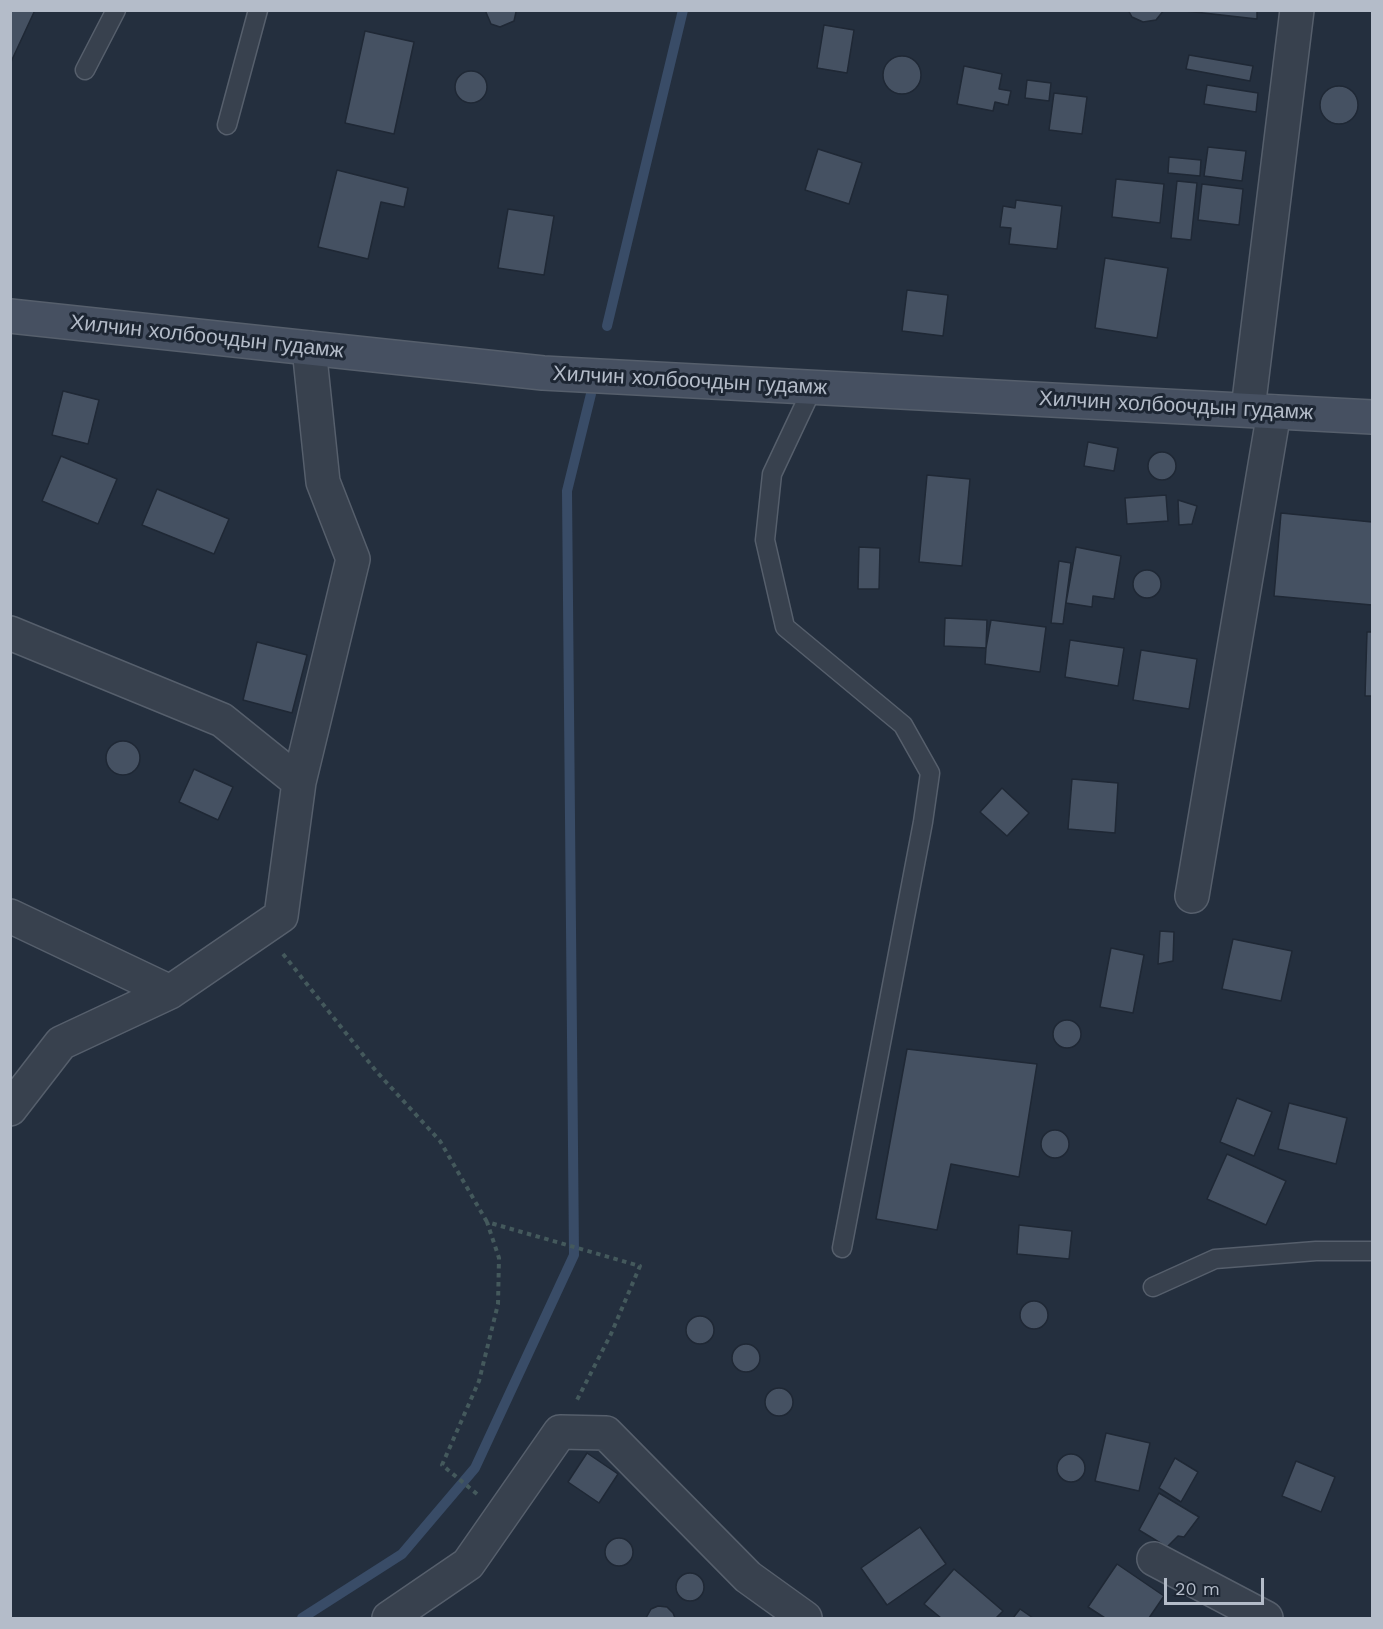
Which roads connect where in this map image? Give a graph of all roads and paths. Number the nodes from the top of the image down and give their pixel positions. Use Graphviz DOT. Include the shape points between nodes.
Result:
graph roads {
  1 [pos="116,10"];
  2 [pos="258,10"];
  3 [pos="1297,10"];
  4 [pos="86,70"];
  5 [pos="227,125"];
  6 [pos="10,316"];
  7 [pos="309,348"];
  8 [pos="813,387"];
  9 [pos="1261,411"];
  10 [pos="1372,417"];
  11 [pos="10,633"];
  12 [pos="299,782"];
  13 [pos="1192,896"];
  14 [pos="10,916"];
  15 [pos="264,927"];
  16 [pos="170,992"];
  17 [pos="10,1109"];
  18 [pos="487,1222"];
  19 [pos="842,1248"];
  20 [pos="1372,1251"];
  21 [pos="1153,1287"];
  22 [pos="560,1432"];
  23 [pos="476,1493"];
  24 [pos="1154,1559"];
  25 [pos="389,1618"];
  26 [pos="805,1618"];
  27 [pos="1266,1618"];
  1 -- 4 [label="lane"];
  2 -- 5 [label="lane"];
  3 -- 9 [label="street"];
  6 -- 7 [label="main road, Хилчин холбоочдын гудамж"];
  7 -- 8 [label="main road, Хилчин холбоочдын гудамж" via="543,373"];
  7 -- 12 [label="street" via="323,482 353,559"];
  8 -- 9 [label="main road, Хилчин холбоочдын гудамж"];
  8 -- 19 [label="lane" via="772,474 765,540 785,627 903,725 930,773"];
  9 -- 10 [label="main road, Хилчин холбоочдын гудамж"];
  9 -- 13 [label="street"];
  11 -- 12 [label="street" via="222,720"];
  12 -- 15 [label="street" via="281,916"];
  14 -- 16 [label="street"];
  15 -- 16 [label="street"];
  15 -- 18 [label="path" via="362,1054 440,1141"];
  16 -- 17 [label="street" via="61,1043"];
  18 -- 22 [label="path" via="640,1266"];
  18 -- 23 [label="path" via="499,1258 498,1304 479,1381 442,1465"];
  20 -- 21 [label="lane" via="1215,1259"];
  22 -- 25 [label="street" via="468,1564"];
  22 -- 26 [label="street" via="606,1434 748,1577"];
  24 -- 27 [label="street"];
}
